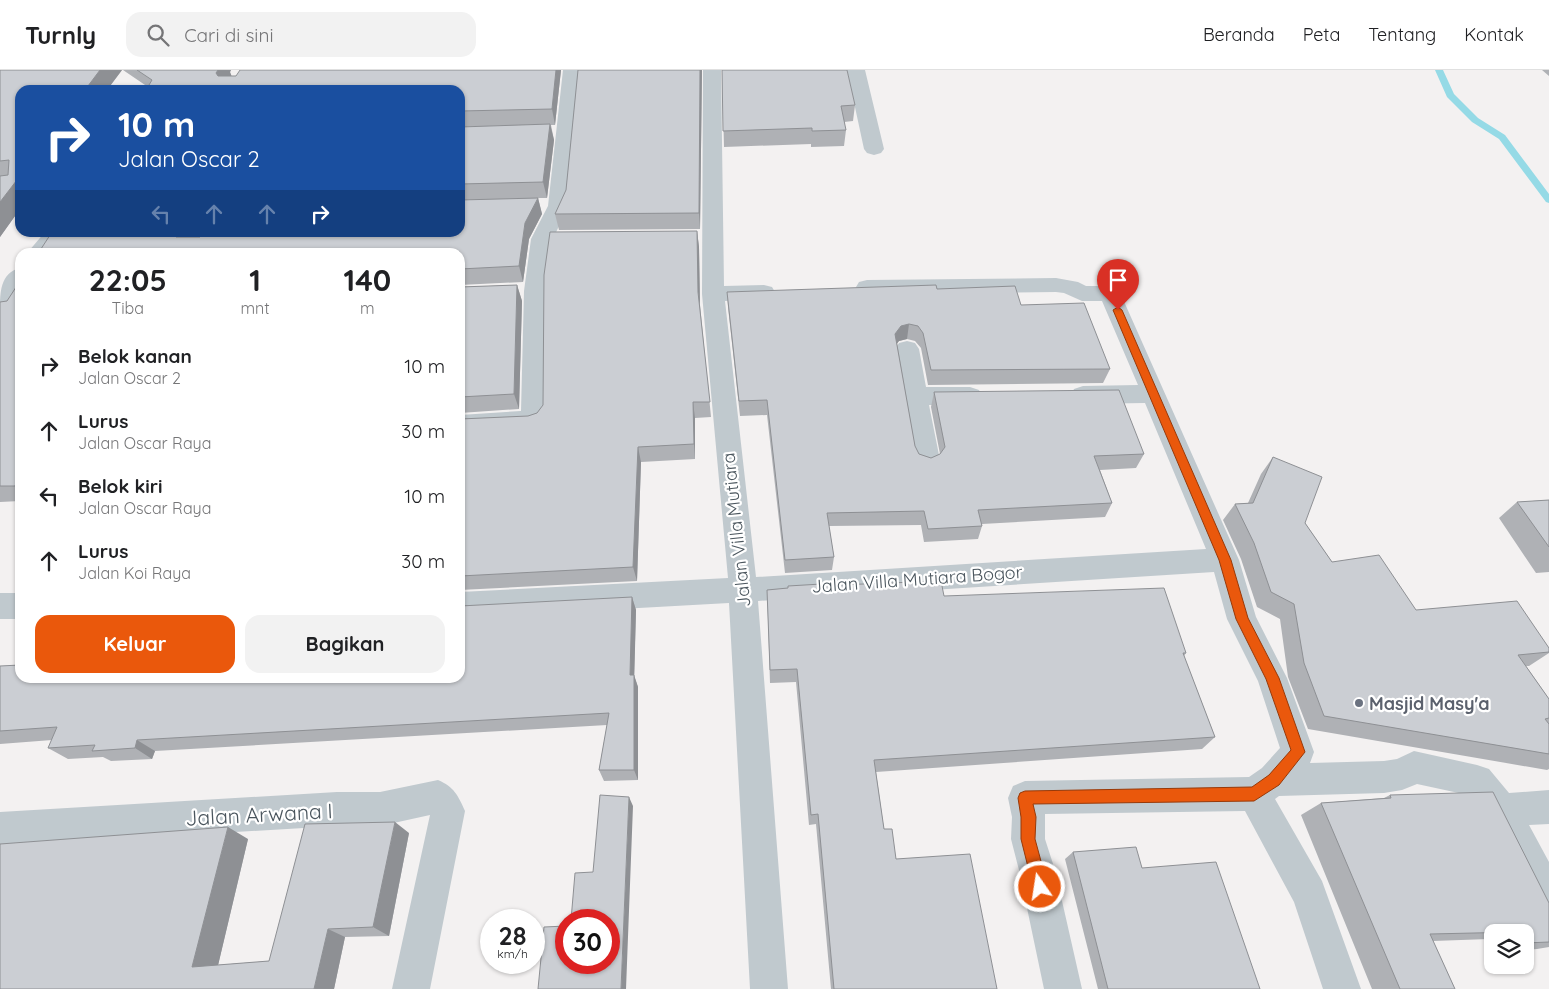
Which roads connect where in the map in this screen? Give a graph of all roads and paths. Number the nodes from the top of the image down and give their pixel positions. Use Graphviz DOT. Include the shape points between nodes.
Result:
graph roads {
  1 [pos="572,70"];
  2 [pos="712,70"];
  3 [pos="856,70"];
  4 [pos="874,149"];
  5 [pos="52,237"];
  6 [pos="42,248"];
  7 [pos="15,282"];
  8 [pos="842,288"];
  9 [pos="782,291"];
  10 [pos="713,294"];
  11 [pos="9,306"];
  12 [pos="907,348"];
  13 [pos="1154,394"];
  14 [pos="1065,395"];
  15 [pos="916,396"];
  16 [pos="996,396"];
  17 [pos="465,424"];
  18 [pos="928,460"];
  19 [pos="1225,560"];
  20 [pos="743,590"];
  21 [pos="465,605"];
  22 [pos="0,606"];
  23 [pos="15,606"];
  24 [pos="1264,787"];
  25 [pos="1549,808"];
  26 [pos="1502,810"];
  27 [pos="0,829"];
  28 [pos="1549,898"];
  29 [pos="411,989"];
  30 [pos="769,989"];
  31 [pos="1063,989"];
  32 [pos="1342,989"];
  1 -- 17 [label="street" via="556,132 548,206 552,239 526,291 533,420"];
  2 -- 10 [label="street, Jalan Villa Mutiara" via="703,238"];
  3 -- 4 [label="street"];
  5 -- 6 [label="street"];
  7 -- 11 [label="street" via="8,292"];
  8 -- 13 [label="street" via="1056,285 1070,287 1082,294 1110,294"];
  9 -- 10 [label="street"];
  10 -- 20 [label="street, Jalan Villa Mutiara"];
  12 -- 15 [label="street"];
  13 -- 14 [label="street"];
  13 -- 19 [label="street"];
  15 -- 16 [label="street"];
  15 -- 18 [label="street"];
  19 -- 20 [label="street, Jalan Villa Mutiara Bogor"];
  19 -- 24 [label="street" via="1242,619 1272,678 1298,752"];
  20 -- 21 [label="street, Jalan Villa Mutiara Bogor"];
  20 -- 30 [label="street, Jalan Villa Mutiara"];
  22 -- 23 [label="street"];
  24 -- 26 [label="street" via="1384,777 1402,774 1414,767 1477,781"];
  24 -- 31 [label="street" via="1093,798 1025,798 1028,839"];
  24 -- 32 [label="street" via="1309,894"];
  25 -- 26 [label="street"];
  26 -- 28 [label="street"];
  27 -- 29 [label="street, Jalan Arwana I" via="380,809 438,797 448,811"];
}
